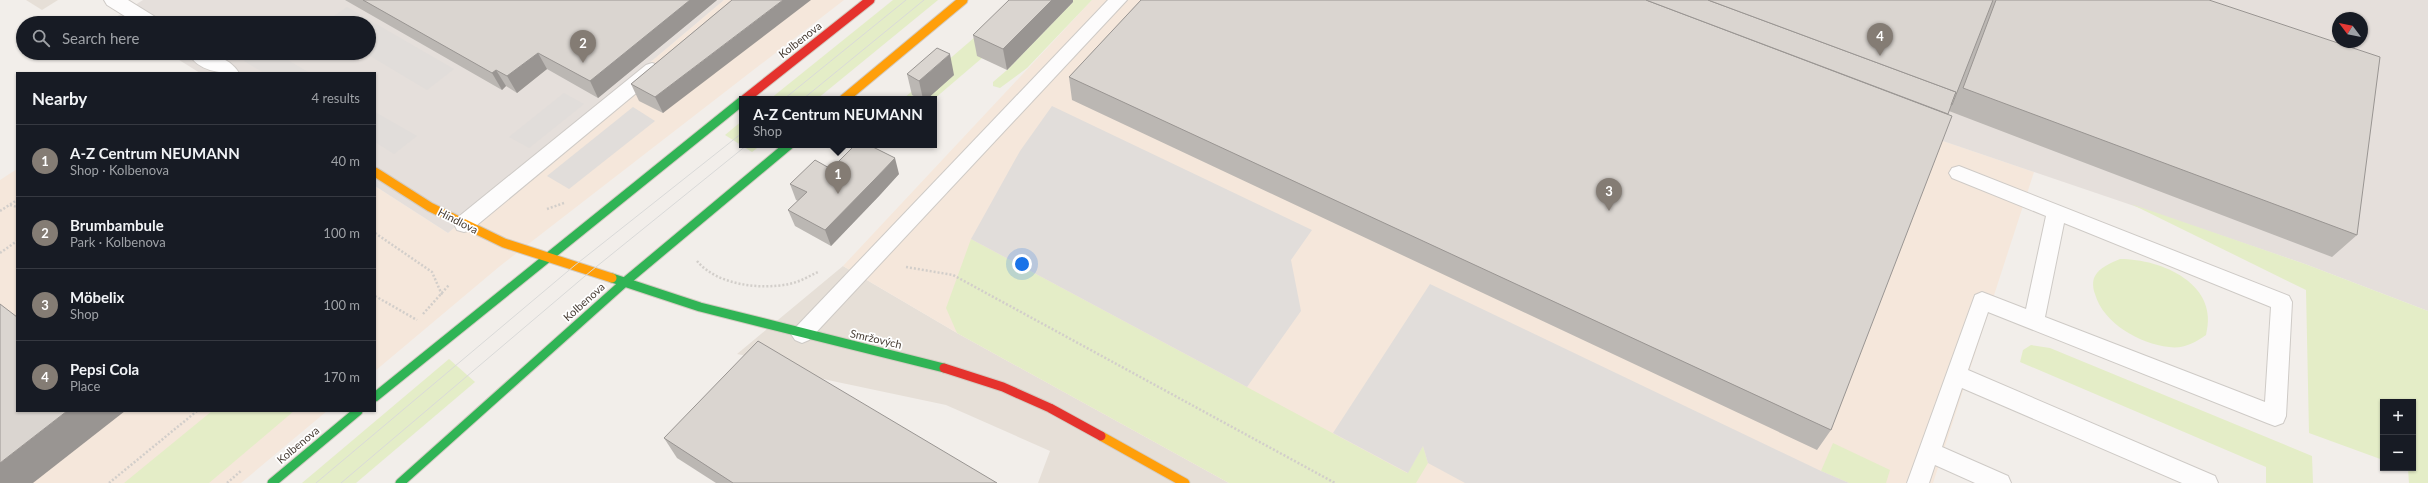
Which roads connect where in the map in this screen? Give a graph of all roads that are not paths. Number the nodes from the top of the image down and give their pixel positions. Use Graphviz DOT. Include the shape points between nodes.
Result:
graph roads {
  1 [pos="114,0"];
  2 [pos="870,0"];
  3 [pos="963,0"];
  4 [pos="1118,0"];
  5 [pos="139,16"];
  6 [pos="208,60"];
  7 [pos="664,60"];
  8 [pos="226,72"];
  9 [pos="749,96"];
  10 [pos="848,96"];
  11 [pos="739,103"];
  12 [pos="785,148"];
  13 [pos="376,173"];
  14 [pos="1959,173"];
  15 [pos="2057,212"];
  16 [pos="464,224"];
  17 [pos="547,256"];
  18 [pos="624,282"];
  19 [pos="2034,321"];
  20 [pos="802,334"];
  21 [pos="1956,375"];
  22 [pos="376,396"];
  23 [pos="357,412"];
  24 [pos="1929,452"];
  25 [pos="272,483"];
  26 [pos="400,483"];
  27 [pos="1185,483"];
  28 [pos="1918,483"];
  29 [pos="2000,483"];
  30 [pos="2207,483"];
  1 -- 5 [label="street"];
  2 -- 9 [label="main road, Kolbenova"];
  3 -- 10 [label="main road"];
  4 -- 20 [label="lane"];
  6 -- 8 [label="street"];
  7 -- 16 [label="lane"];
  11 -- 17 [label="main road"];
  12 -- 18 [label="main road, Kolbenova"];
  13 -- 16 [label="main road, Hindlova" via="430,207"];
  14 -- 15 [label="lane"];
  15 -- 19 [label="lane"];
  15 -- 19 [label="lane" via="2282,302 2275,416"];
  16 -- 17 [label="main road, Hindlova" via="504,243"];
  17 -- 18 [label="main road, Smržových"];
  17 -- 22 [label="main road"];
  18 -- 20 [label="main road, Smržových"];
  18 -- 26 [label="main road, Kolbenova"];
  19 -- 21 [label="lane" via="1982,301"];
  20 -- 27 [label="main road, Smržových" via="942,367 1003,387 1050,408"];
  21 -- 24 [label="lane"];
  21 -- 30 [label="lane"];
  23 -- 25 [label="main road, Kolbenova"];
  24 -- 28 [label="lane"];
  24 -- 29 [label="lane"];
}
